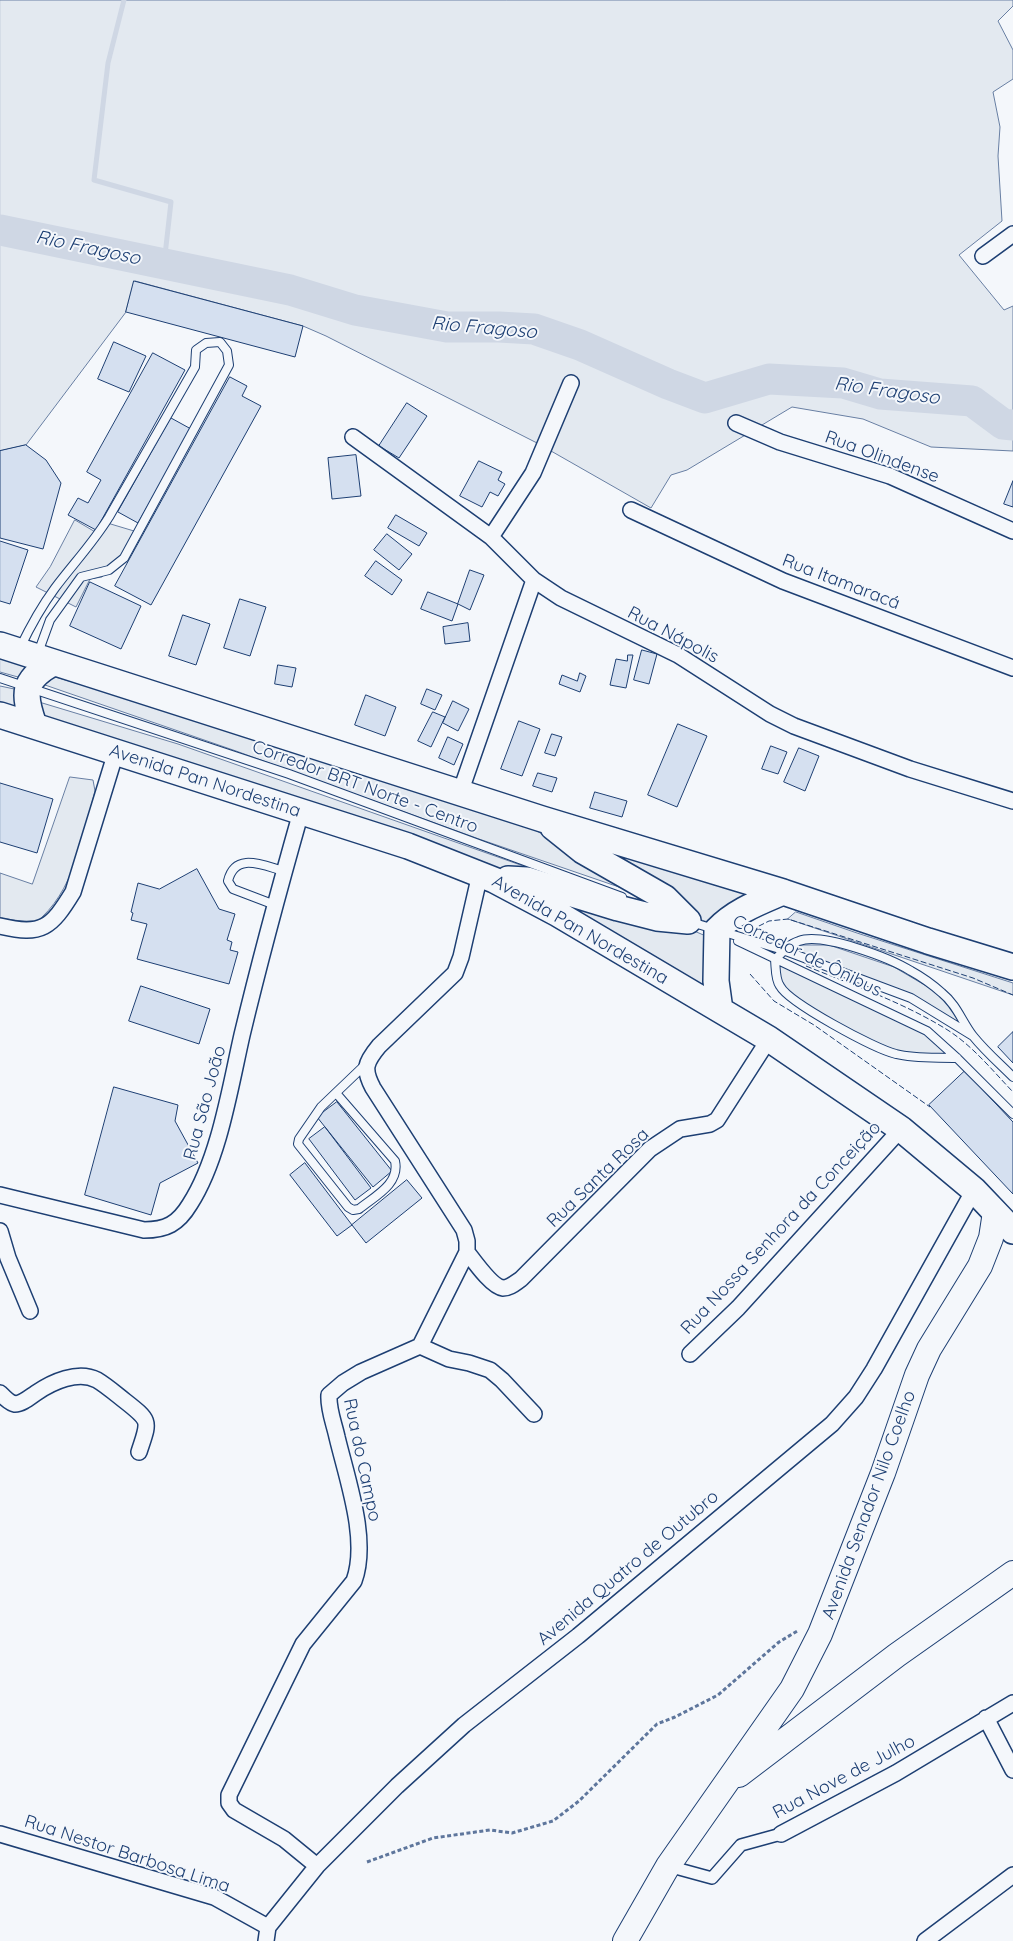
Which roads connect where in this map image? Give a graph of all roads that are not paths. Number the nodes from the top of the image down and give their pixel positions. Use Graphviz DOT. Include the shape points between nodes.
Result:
graph roads {
  1 [pos="1013,234"];
  2 [pos="983,256"];
  3 [pos="572,383"];
  4 [pos="736,423"];
  5 [pos="353,437"];
  6 [pos="631,510"];
  7 [pos="1013,532"];
  8 [pos="492,537"];
  9 [pos="534,580"];
  10 [pos="27,654"];
  11 [pos="1013,668"];
  12 [pos="0,678"];
  13 [pos="27,686"];
  14 [pos="0,715"];
  15 [pos="34,725"];
  16 [pos="116,752"];
  17 [pos="460,793"];
  18 [pos="1013,801"];
  19 [pos="301,812"];
  20 [pos="542,819"];
  21 [pos="284,871"];
  22 [pos="487,877"];
  23 [pos="784,892"];
  24 [pos="632,900"];
  25 [pos="275,905"];
  26 [pos="650,907"];
  27 [pos="688,921"];
  28 [pos="0,926"];
  29 [pos="718,930"];
  30 [pos="783,950"];
  31 [pos="775,960"];
  32 [pos="1013,967"];
  33 [pos="720,1010"];
  34 [pos="973,1036"];
  35 [pos="769,1039"];
  36 [pos="957,1058"];
  37 [pos="366,1064"];
  38 [pos="1013,1077"];
  39 [pos="336,1093"];
  40 [pos="1013,1114"];
  41 [pos="900,1129"];
  42 [pos="974,1190"];
  43 [pos="0,1195"];
  44 [pos="995,1212"];
  45 [pos="0,1231"];
  46 [pos="1013,1231"];
  47 [pos="467,1252"];
  48 [pos="30,1311"];
  49 [pos="420,1346"];
  50 [pos="690,1354"];
  51 [pos="0,1393"];
  52 [pos="534,1414"];
  53 [pos="139,1452"];
  54 [pos="1013,1573"];
  55 [pos="1013,1703"];
  56 [pos="986,1718"];
  57 [pos="1013,1770"];
  58 [pos="722,1788"];
  59 [pos="0,1834"];
  60 [pos="781,1834"];
  61 [pos="317,1866"];
  62 [pos="668,1866"];
  63 [pos="1013,1875"];
  64 [pos="267,1934"];
  65 [pos="625,1941"];
  66 [pos="925,1941"];
  1 -- 2 [label="street"];
  3 -- 8 [label="street" via="533,474"];
  4 -- 7 [label="street, Rua Olindense" via="780,442 890,476"];
  5 -- 8 [label="street, Rua Nápolis"];
  6 -- 11 [label="street, Rua Itamaracá" via="783,581"];
  8 -- 9 [label="street, Rua Nápolis"];
  9 -- 17 [label="street"];
  9 -- 18 [label="street, Rua Nápolis" via="561,598 678,655 794,726 910,769"];
  10 -- 10 [label="lane" via="81,577 109,570 124,558 229,365 227,351 220,342 206,343 196,350 195,367 109,518 36,614"];
  10 -- 13 [label="highway" via="41,669"];
  10 -- 17 [label="highway"];
  12 -- 13 [label="lane, Corredor BRT Norte - Centro"];
  13 -- 15 [label="highway" via="26,697"];
  13 -- 24 [label="lane, Corredor BRT Norte - Centro" via="289,774"];
  14 -- 15 [label="highway, Avenida Pan Nordestina"];
  15 -- 16 [label="highway, Avenida Pan Nordestina"];
  16 -- 19 [label="highway, Avenida Pan Nordestina"];
  16 -- 28 [label="street" via="73,892 62,911 48,925 34,930"];
  17 -- 20 [label="highway"];
  19 -- 21 [label="street, Rua São João"];
  19 -- 22 [label="highway, Avenida Pan Nordestina" via="408,846"];
  20 -- 23 [label="highway"];
  20 -- 27 [label="highway" via="583,851 665,898"];
  21 -- 25 [label="street, Rua São João"];
  21 -- 25 [label="lane" via="249,862 231,871 228,881 233,889"];
  22 -- 27 [label="highway" via="527,880 640,914"];
  22 -- 33 [label="highway, Avenida Pan Nordestina" via="558,914"];
  22 -- 37 [label="street" via="455,974 379,1046"];
  23 -- 29 [label="highway" via="733,916"];
  23 -- 32 [label="highway"];
  25 -- 43 [label="street, Rua São João" via="219,1132 208,1168 181,1217 160,1230 144,1230"];
  26 -- 27 [label="lane"];
  27 -- 29 [label="lane"];
  29 -- 30 [label="lane, Corredor de Ônibus"];
  29 -- 31 [label="lane, Corredor de Ônibus"];
  29 -- 33 [label="highway" via="716,981"];
  30 -- 31 [label="lane"];
  30 -- 34 [label="lane, Corredor de Ônibus" via="911,998"];
  30 -- 34 [label="lane" via="799,940 831,940 890,960 943,993 958,1009"];
  31 -- 36 [label="lane, Corredor de Ônibus" via="927,1031"];
  31 -- 36 [label="lane" via="779,985 786,994 815,1014 883,1050 896,1054"];
  33 -- 35 [label="highway, Avenida Pan Nordestina"];
  34 -- 38 [label="lane"];
  35 -- 41 [label="highway, Avenida Pan Nordestina"];
  35 -- 47 [label="street, Rua Santa Rosa" via="717,1120 680,1129 650,1149 521,1280 501,1288"];
  36 -- 40 [label="lane, Corredor de Ônibus"];
  37 -- 39 [label="lane"];
  37 -- 47 [label="street" via="373,1088 464,1230"];
  39 -- 39 [label="lane" via="321,1107 298,1144 348,1207 359,1209 391,1184 395,1161"];
  41 -- 42 [label="highway, Avenida Pan Nordestina"];
  41 -- 50 [label="street, Rua Nossa Senhora da Conceição" via="738,1308"];
  42 -- 44 [label="highway, Avenida Pan Nordestina"];
  42 -- 61 [label="street, Avenida Quatro de Outubro" via="874,1369 856,1398 832,1424 578,1636 464,1725"];
  44 -- 46 [label="highway, Avenida Pan Nordestina"];
  44 -- 58 [label="main road, Avenida Senador Nilo Coelho" via="991,1238 980,1266 917,1374 830,1613 792,1689"];
  45 -- 48 [label="street"];
  47 -- 49 [label="street"];
  49 -- 52 [label="street" via="449,1360 490,1370"];
  49 -- 61 [label="street, Rua do Campo" via="361,1372 329,1395 360,1544 358,1571 354,1581 303,1644 229,1796 234,1810 284,1839"];
  51 -- 53 [label="street" via="10,1402 19,1403 56,1382 74,1377 92,1378 146,1419"];
  54 -- 58 [label="main road, Avenida Senador Nilo Coelho" via="897,1655"];
  55 -- 56 [label="street, Rua Nove de Julho"];
  56 -- 57 [label="street"];
  56 -- 60 [label="street, Rua Nove de Julho" via="896,1773"];
  58 -- 62 [label="main road, Avenida Senador Nilo Coelho"];
  59 -- 64 [label="street, Rua Nestor Barbosa Lima" via="214,1897"];
  60 -- 62 [label="street, Rua Nove de Julho" via="740,1845 712,1878"];
  61 -- 64 [label="street, Avenida Quatro de Outubro"];
  62 -- 65 [label="main road, Avenida Senador Nilo Coelho"];
  63 -- 66 [label="street"];
}
